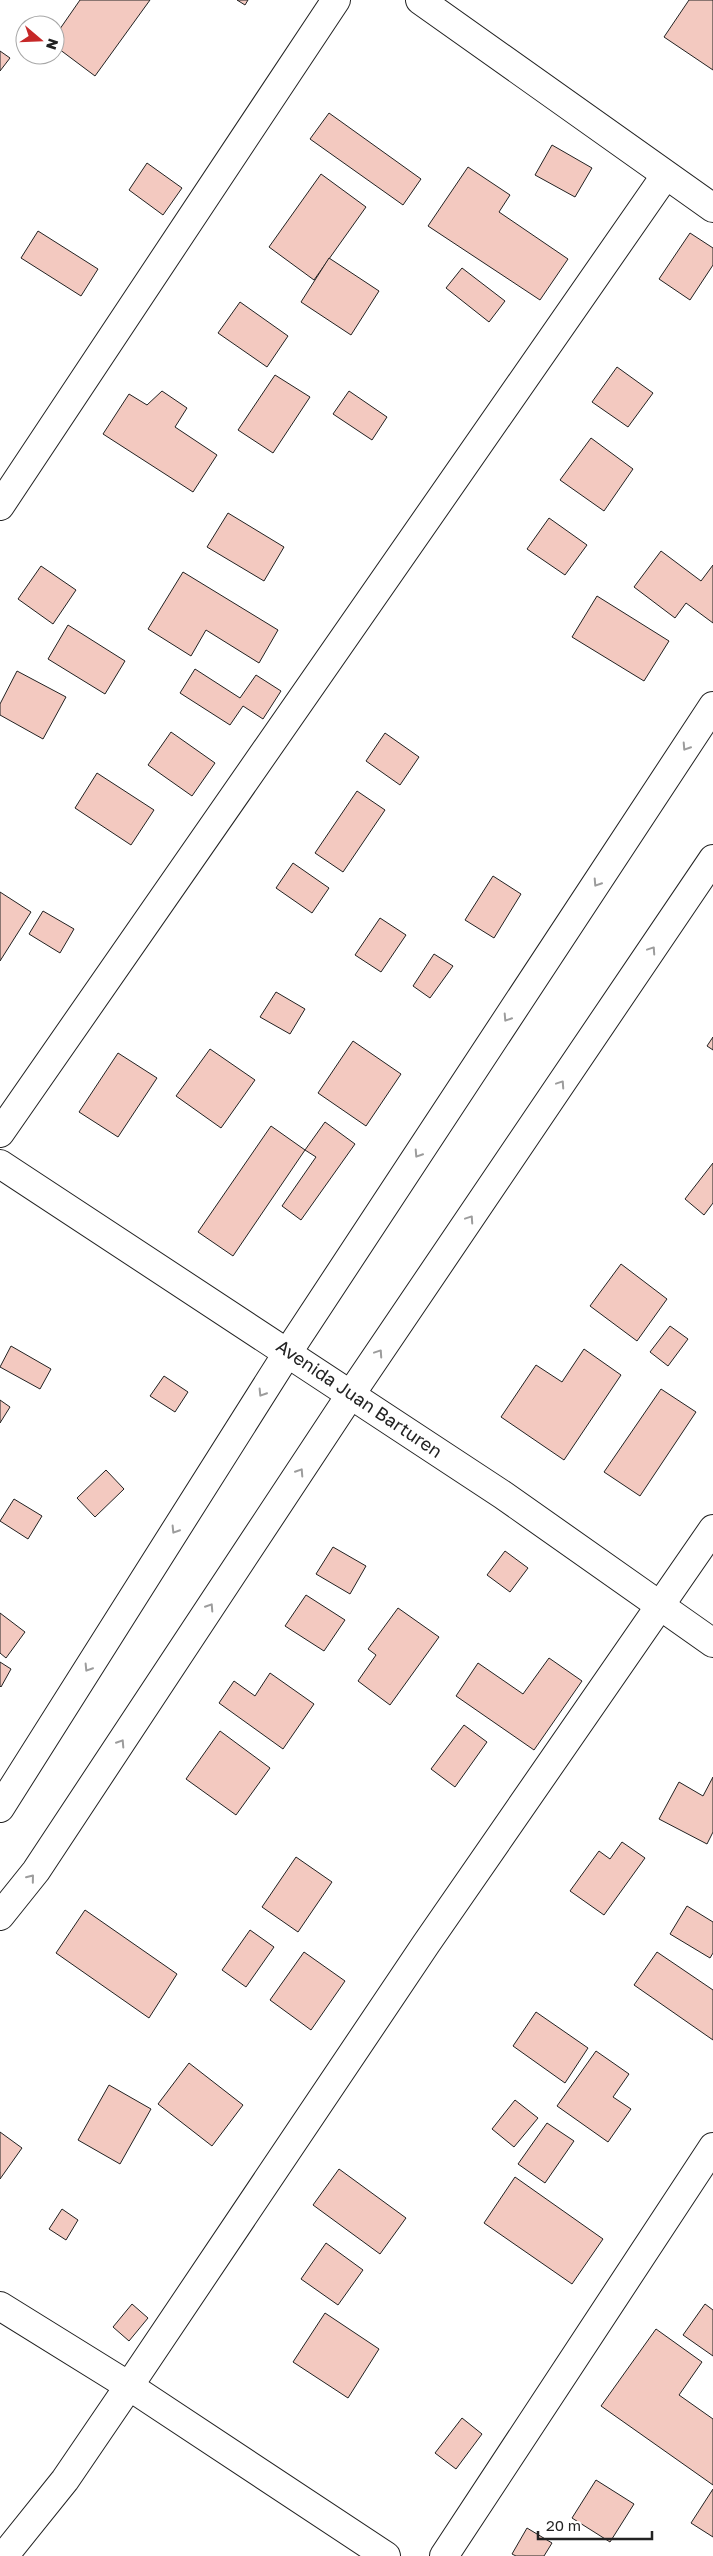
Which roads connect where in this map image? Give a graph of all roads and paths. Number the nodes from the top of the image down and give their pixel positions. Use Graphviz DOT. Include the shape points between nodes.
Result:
graph roads {
  1 [pos="336,0"];
  2 [pos="420,0"];
  3 [pos="665,176"];
  4 [pos="713,208"];
  5 [pos="0,506"];
  6 [pos="713,706"];
  7 [pos="713,859"];
  8 [pos="0,1133"];
  9 [pos="0,1164"];
  10 [pos="288,1352"];
  11 [pos="352,1394"];
  12 [pos="713,1529"];
  13 [pos="660,1608"];
  14 [pos="713,1643"];
  15 [pos="0,1808"];
  16 [pos="0,1916"];
  17 [pos="713,2147"];
  18 [pos="0,2306"];
  19 [pos="129,2386"];
  20 [pos="4,2556"];
  21 [pos="386,2556"];
  22 [pos="444,2556"];
  1 -- 5 [label="street"];
  2 -- 3 [label="street"];
  3 -- 4 [label="street"];
  3 -- 8 [label="street"];
  6 -- 10 [label="street, one-way"];
  11 -- 7 [label="street, one-way"];
  9 -- 10 [label="street, Avenida Juan Barturen"];
  10 -- 11 [label="street, Avenida Juan Barturen"];
  10 -- 15 [label="street, one-way"];
  11 -- 13 [label="street, Avenida Juan Barturen" via="503,1495"];
  16 -- 11 [label="street, one-way" via="36,1871"];
  12 -- 13 [label="street"];
  13 -- 14 [label="street, Avenida Juan Barturen"];
  13 -- 19 [label="street" via="426,1944"];
  17 -- 22 [label="street"];
  18 -- 19 [label="street"];
  19 -- 20 [label="street" via="64,2480"];
  19 -- 21 [label="street"];
}
